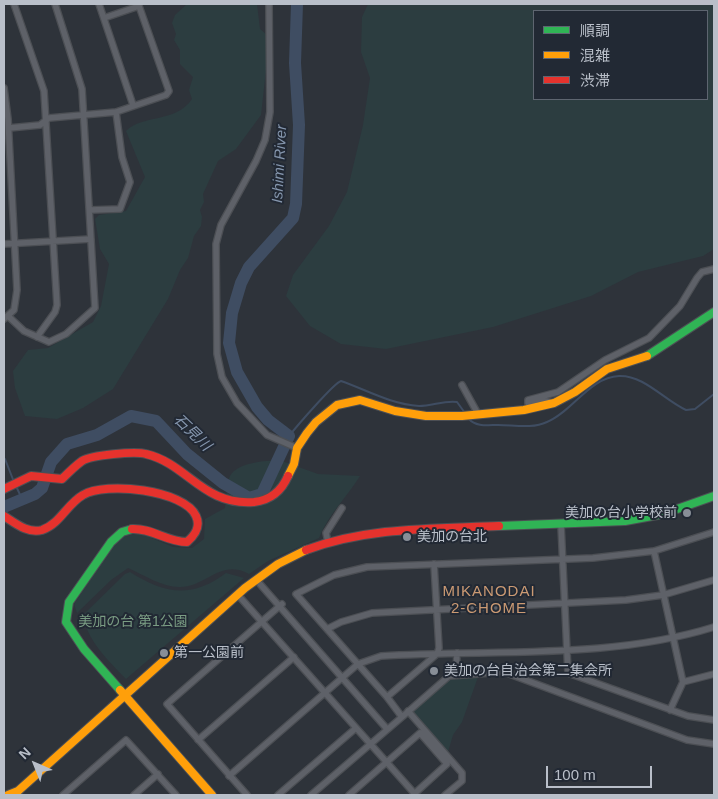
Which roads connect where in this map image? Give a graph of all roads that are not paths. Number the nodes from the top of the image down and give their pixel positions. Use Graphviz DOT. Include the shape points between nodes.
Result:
graph roads {
  1 [pos="14,4"];
  2 [pos="55,4"];
  3 [pos="99,4"];
  4 [pos="270,4"];
  5 [pos="104,18"];
  6 [pos="4,88"];
  7 [pos="133,105"];
  8 [pos="116,112"];
  9 [pos="84,116"];
  10 [pos="6,119"];
  11 [pos="45,122"];
  12 [pos="9,128"];
  13 [pos="6,140"];
  14 [pos="90,210"];
  15 [pos="91,239"];
  16 [pos="53,241"];
  17 [pos="15,243"];
  18 [pos="4,244"];
  19 [pos="714,269"];
  20 [pos="714,312"];
  21 [pos="6,318"];
  22 [pos="37,337"];
  23 [pos="462,385"];
  24 [pos="554,404"];
  25 [pos="475,415"];
  26 [pos="297,448"];
  27 [pos="7,487"];
  28 [pos="714,496"];
  29 [pos="342,508"];
  30 [pos="4,516"];
  31 [pos="561,526"];
  32 [pos="714,532"];
  33 [pos="328,542"];
  34 [pos="654,551"];
  35 [pos="563,559"];
  36 [pos="434,564"];
  37 [pos="714,580"];
  38 [pos="260,584"];
  39 [pos="238,595"];
  40 [pos="663,595"];
  41 [pos="564,604"];
  42 [pos="281,605"];
  43 [pos="437,608"];
  44 [pos="263,621"];
  45 [pos="714,627"];
  46 [pos="327,629"];
  47 [pos="673,639"];
  48 [pos="566,649"];
  49 [pos="457,653"];
  50 [pos="437,654"];
  51 [pos="294,657"];
  52 [pos="358,664"];
  53 [pos="714,674"];
  54 [pos="456,675"];
  55 [pos="342,678"];
  56 [pos="682,682"];
  57 [pos="326,691"];
  58 [pos="124,696"];
  59 [pos="387,698"];
  60 [pos="670,710"];
  61 [pos="408,711"];
  62 [pos="402,717"];
  63 [pos="714,720"];
  64 [pos="356,728"];
  65 [pos="388,729"];
  66 [pos="198,740"];
  67 [pos="371,744"];
  68 [pos="714,744"];
  69 [pos="386,761"];
  70 [pos="158,774"];
  71 [pos="229,776"];
  72 [pos="20,793"];
  73 [pos="413,794"];
  74 [pos="8,795"];
  75 [pos="63,795"];
  76 [pos="134,795"];
  77 [pos="176,795"];
  78 [pos="212,795"];
  79 [pos="247,795"];
  80 [pos="278,795"];
  81 [pos="311,795"];
  82 [pos="349,795"];
  83 [pos="445,795"];
  1 -- 11 [label="street" via="44,91"];
  2 -- 9 [label="street" via="82,89"];
  3 -- 5 [label="street"];
  4 -- 26 [label="street" via="270,112 265,140 220,225 216,244 217,354 222,377 237,403 267,435"];
  5 -- 7 [label="street"];
  5 -- 7 [label="street" via="139,6 170,91"];
  6 -- 10 [label="street"];
  7 -- 8 [label="street"];
  8 -- 9 [label="street"];
  8 -- 14 [label="street" via="122,157 130,182 120,210"];
  9 -- 11 [label="street" via="49,118"];
  9 -- 14 [label="street"];
  10 -- 12 [label="street"];
  11 -- 12 [label="street"];
  11 -- 16 [label="street"];
  12 -- 13 [label="street"];
  13 -- 17 [label="street"];
  14 -- 15 [label="street"];
  15 -- 16 [label="street"];
  15 -- 22 [label="street" via="95,308 59,339 49,342"];
  16 -- 17 [label="street"];
  16 -- 22 [label="street" via="55,312"];
  17 -- 18 [label="street"];
  17 -- 21 [label="street" via="16,303"];
  19 -- 24 [label="street" via="702,272 680,306 649,338 605,360 558,392 528,400 528,403 547,401"];
  20 -- 24 [label="street" via="647,356 607,369"];
  21 -- 22 [label="street"];
  23 -- 25 [label="street"];
  24 -- 25 [label="street"];
  25 -- 26 [label="street" via="426,416 360,400 346,401 316,422"];
  26 -- 27 [label="street" via="283,488 264,502 238,503 210,493 164,461 135,452 83,460 62,479 31,476"];
  28 -- 31 [label="street" via="681,509 634,519"];
  29 -- 33 [label="street" via="326,533"];
  30 -- 58 [label="street" via="23,528 43,530 83,494 96,488 115,486 179,502 192,508 197,515 198,531 187,542 176,542 146,529 122,532 111,542 69,602 66,622 69,629"];
  31 -- 33 [label="street" via="380,531"];
  31 -- 35 [label="street"];
  32 -- 34 [label="street"];
  33 -- 39 [label="street" via="278,564"];
  34 -- 35 [label="street"];
  34 -- 40 [label="street"];
  35 -- 36 [label="street"];
  35 -- 41 [label="street"];
  36 -- 43 [label="street"];
  36 -- 46 [label="street" via="367,567 334,575 294,594"];
  37 -- 40 [label="street"];
  38 -- 42 [label="street"];
  39 -- 44 [label="street"];
  39 -- 58 [label="street"];
  40 -- 41 [label="street"];
  40 -- 47 [label="street"];
  41 -- 43 [label="street"];
  41 -- 48 [label="street"];
  42 -- 44 [label="street"];
  42 -- 55 [label="street"];
  43 -- 46 [label="street" via="372,613"];
  43 -- 50 [label="street"];
  44 -- 51 [label="street"];
  44 -- 66 [label="street" via="167,704"];
  45 -- 47 [label="street"];
  46 -- 52 [label="street"];
  47 -- 48 [label="street"];
  47 -- 56 [label="street"];
  48 -- 49 [label="street"];
  48 -- 60 [label="street" via="568,673"];
  49 -- 50 [label="street"];
  49 -- 54 [label="street"];
  50 -- 52 [label="street" via="381,656"];
  50 -- 59 [label="street"];
  51 -- 57 [label="street"];
  51 -- 66 [label="street"];
  52 -- 55 [label="street"];
  52 -- 59 [label="street"];
  53 -- 56 [label="street"];
  54 -- 61 [label="street" via="449,676"];
  54 -- 68 [label="street" via="504,672 687,740"];
  55 -- 57 [label="street"];
  55 -- 65 [label="street"];
  56 -- 60 [label="street"];
  57 -- 64 [label="street"];
  57 -- 71 [label="street"];
  58 -- 72 [label="street"];
  58 -- 78 [label="street"];
  59 -- 62 [label="street"];
  60 -- 63 [label="street"];
  61 -- 62 [label="street"];
  61 -- 83 [label="street" via="462,773 462,781"];
  62 -- 65 [label="street"];
  64 -- 67 [label="street"];
  64 -- 80 [label="street"];
  65 -- 67 [label="street"];
  66 -- 71 [label="street"];
  67 -- 69 [label="street"];
  67 -- 81 [label="street"];
  69 -- 73 [label="street"];
  69 -- 73 [label="street" via="420,733 447,764"];
  69 -- 82 [label="street"];
  70 -- 75 [label="street" via="126,740"];
  70 -- 76 [label="street"];
  70 -- 77 [label="street"];
  71 -- 79 [label="street"];
  72 -- 74 [label="street"];
}
